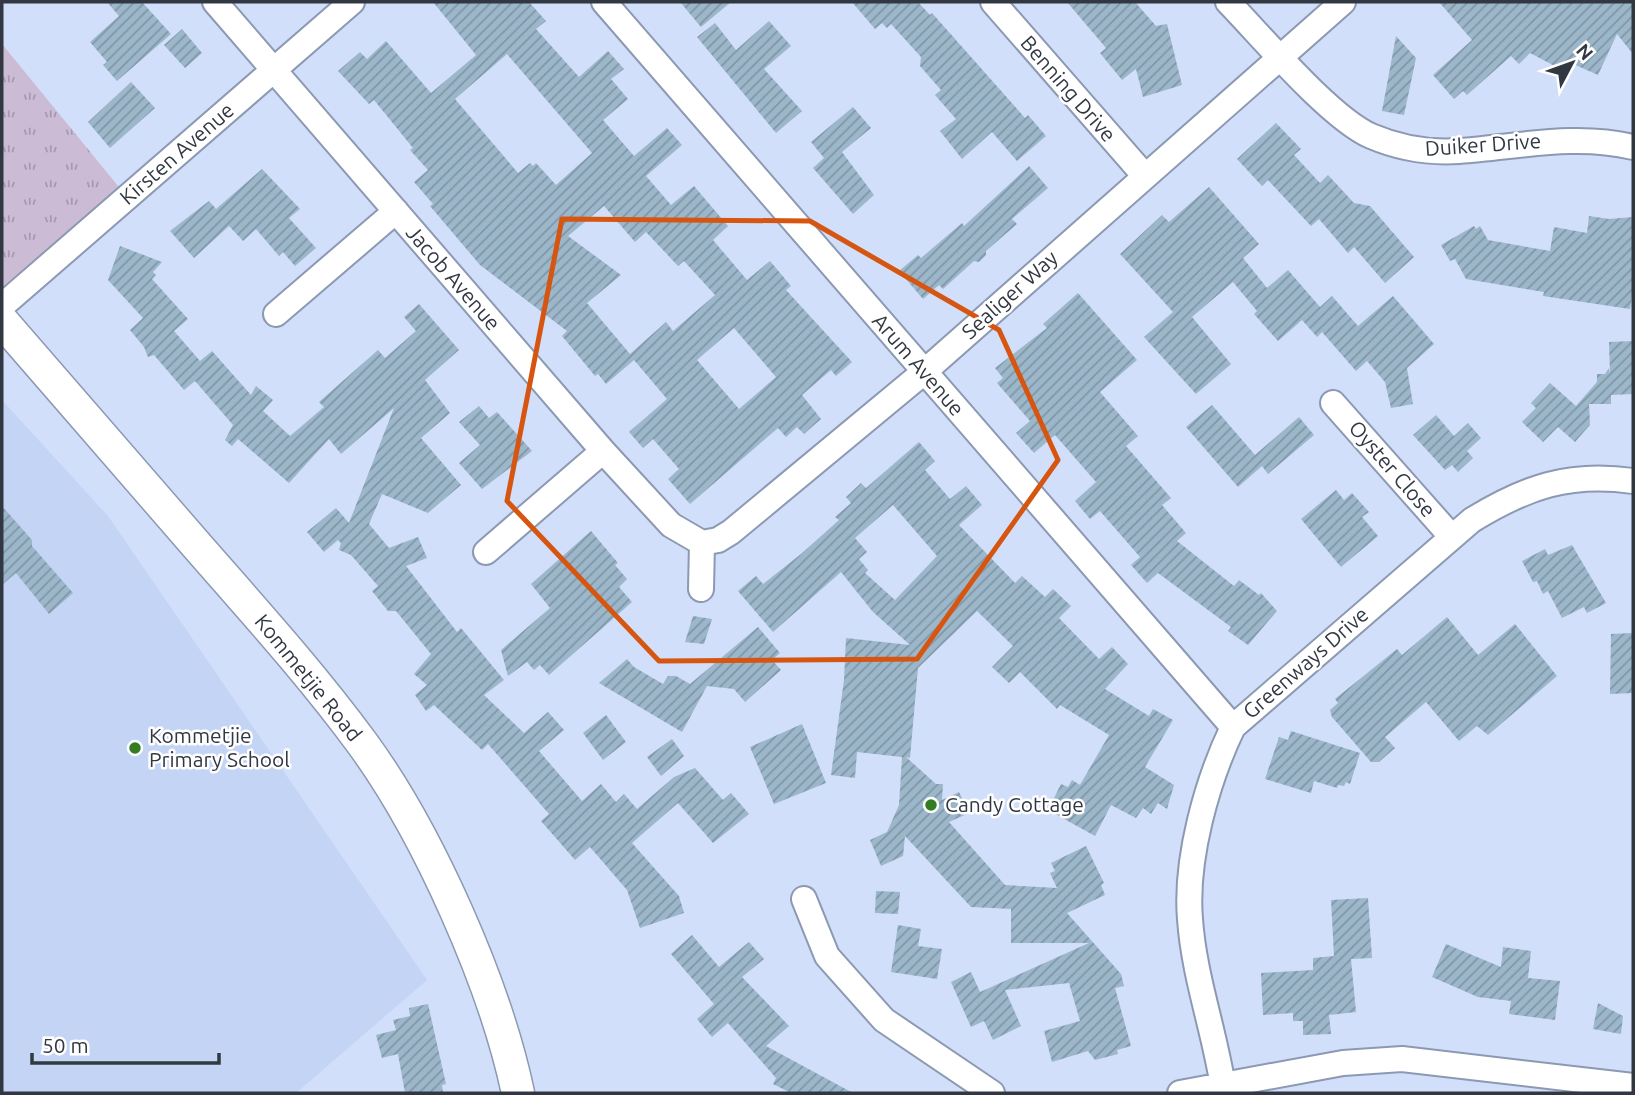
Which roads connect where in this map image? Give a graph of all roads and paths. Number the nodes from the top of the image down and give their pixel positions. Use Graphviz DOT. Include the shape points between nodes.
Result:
graph roads {
  1 [pos="215,2"];
  2 [pos="352,2"];
  3 [pos="604,2"];
  4 [pos="993,2"];
  5 [pos="1228,2"];
  6 [pos="1343,2"];
  7 [pos="1280,56"];
  8 [pos="274,70"];
  9 [pos="1633,147"];
  10 [pos="1143,176"];
  11 [pos="396,211"];
  12 [pos="2,306"];
  13 [pos="276,314"];
  14 [pos="2,321"];
  15 [pos="924,372"];
  16 [pos="1333,403"];
  17 [pos="603,451"];
  18 [pos="1633,481"];
  19 [pos="1450,535"];
  20 [pos="702,543"];
  21 [pos="486,552"];
  22 [pos="701,589"];
  23 [pos="1233,727"];
  24 [pos="804,899"];
  25 [pos="1633,1086"];
  26 [pos="1601,1087"];
  27 [pos="1223,1089"];
  28 [pos="518,1093"];
  29 [pos="992,1093"];
  30 [pos="1180,1093"];
  1 -- 8 [label="street, Jacob Avenue"];
  2 -- 8 [label="street, Kirsten Avenue"];
  3 -- 15 [label="street, Arum Avenue"];
  4 -- 10 [label="street, Benning Drive"];
  5 -- 7 [label="street, Duiker Drive"];
  6 -- 7 [label="street, Sealiger Way"];
  7 -- 9 [label="street, Duiker Drive" via="1368,135 1408,149 1456,151 1601,139"];
  7 -- 10 [label="street, Sealiger Way"];
  8 -- 11 [label="street, Jacob Avenue"];
  8 -- 12 [label="street, Kirsten Avenue"];
  10 -- 15 [label="street, Sealiger Way"];
  11 -- 13 [label="street"];
  11 -- 17 [label="street, Jacob Avenue"];
  14 -- 28 [label="main road, Kommetjie Road" via="309,675 363,745 414,829 458,918 487,987"];
  15 -- 20 [label="street, Sealiger Way" via="732,532"];
  15 -- 23 [label="street, Arum Avenue"];
  16 -- 19 [label="street, Oyster Close"];
  17 -- 20 [label="street, Jacob Avenue" via="671,526"];
  17 -- 21 [label="street"];
  18 -- 19 [label="street, Greenways Drive" via="1593,478 1546,484 1516,494"];
  19 -- 23 [label="street, Greenways Drive"];
  20 -- 22 [label="street"];
  23 -- 27 [label="street, Greenways Drive" via="1215,765 1188,884 1190,922"];
  24 -- 29 [label="street" via="827,956 884,1020"];
  25 -- 26 [label="street"];
  26 -- 27 [label="street" via="1402,1059 1343,1063"];
  27 -- 30 [label="street"];
}
